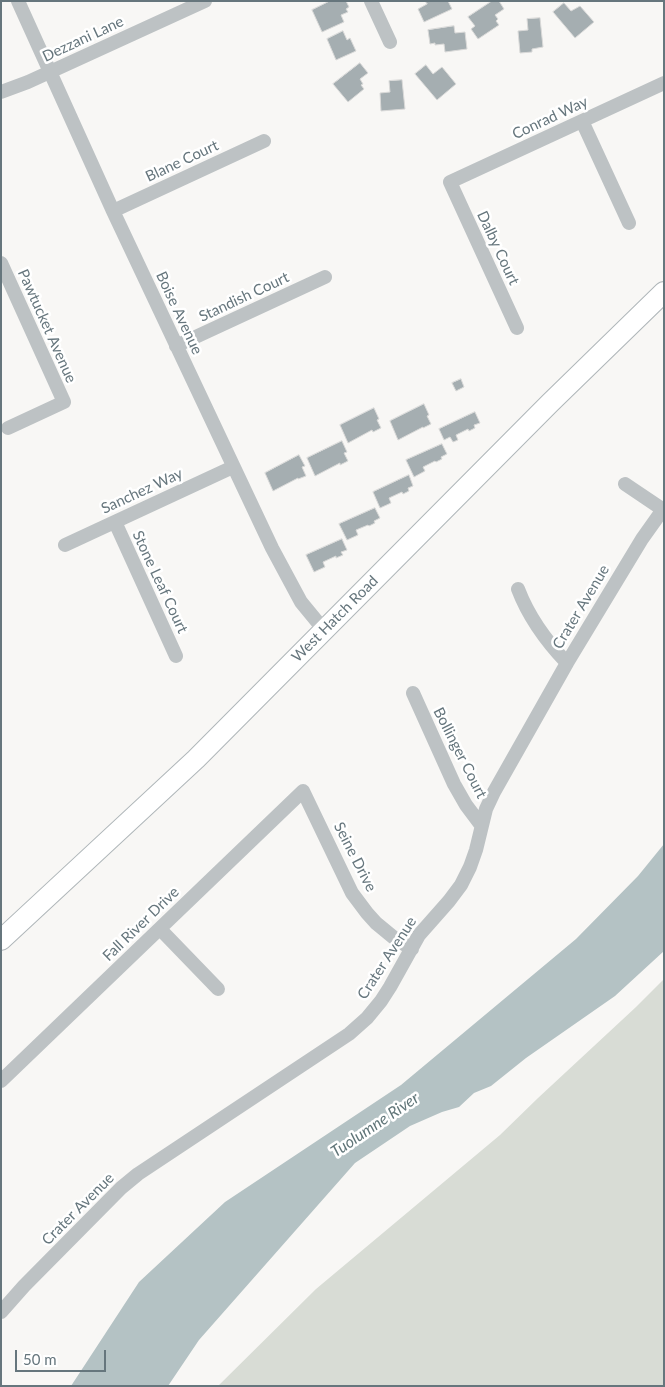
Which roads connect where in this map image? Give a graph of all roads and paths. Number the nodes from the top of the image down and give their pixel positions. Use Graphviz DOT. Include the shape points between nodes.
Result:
graph roads {
  1 [pos="18,1"];
  2 [pos="204,1"];
  3 [pos="371,1"];
  4 [pos="176,7"];
  5 [pos="390,42"];
  6 [pos="50,72"];
  7 [pos="664,84"];
  8 [pos="1,92"];
  9 [pos="582,121"];
  10 [pos="264,141"];
  11 [pos="450,182"];
  12 [pos="113,211"];
  13 [pos="629,223"];
  14 [pos="1,264"];
  15 [pos="325,277"];
  16 [pos="664,292"];
  17 [pos="517,328"];
  18 [pos="176,346"];
  19 [pos="8,428"];
  20 [pos="233,467"];
  21 [pos="625,484"];
  22 [pos="663,509"];
  23 [pos="115,522"];
  24 [pos="65,545"];
  25 [pos="518,589"];
  26 [pos="324,630"];
  27 [pos="176,656"];
  28 [pos="567,663"];
  29 [pos="413,693"];
  30 [pos="303,790"];
  31 [pos="482,825"];
  32 [pos="160,929"];
  33 [pos="1,940"];
  34 [pos="412,949"];
  35 [pos="218,989"];
  36 [pos="1,1081"];
  37 [pos="1,1312"];
  1 -- 6 [label="street, Boise Avenue"];
  2 -- 4 [label="street, Dezzani Lane"];
  3 -- 5 [label="street"];
  4 -- 6 [label="street, Dezzani Lane"];
  6 -- 8 [label="street, Dezzani Lane"];
  6 -- 12 [label="street, Boise Avenue"];
  7 -- 9 [label="street, Conrad Way"];
  9 -- 11 [label="street, Conrad Way"];
  9 -- 13 [label="street"];
  10 -- 12 [label="street, Blane Court"];
  11 -- 17 [label="street, Dalby Court"];
  12 -- 18 [label="street, Boise Avenue"];
  14 -- 19 [label="street, Pawtucket Avenue" via="64,402"];
  15 -- 18 [label="street, Standish Court"];
  16 -- 26 [label="main road, West Hatch Road"];
  18 -- 20 [label="street, Boise Avenue"];
  20 -- 23 [label="street, Sanchez Way"];
  20 -- 26 [label="street, Boise Avenue" via="286,576 301,602"];
  21 -- 22 [label="street"];
  22 -- 28 [label="street, Crater Avenue"];
  23 -- 24 [label="street, Sanchez Way"];
  23 -- 27 [label="street, Stone Leaf Court"];
  25 -- 28 [label="street" via="538,630"];
  26 -- 33 [label="main road, West Hatch Road" via="196,759"];
  28 -- 31 [label="street, Crater Avenue" via="494,792"];
  29 -- 31 [label="street, Bollinger Court" via="454,784"];
  30 -- 32 [label="street, Fall River Drive"];
  30 -- 34 [label="street, Seine Drive" via="352,893 376,923"];
  31 -- 34 [label="street, Crater Avenue" via="476,850 461,885 419,935"];
  32 -- 35 [label="street"];
  32 -- 36 [label="street, Fall River Drive"];
  34 -- 37 [label="street, Crater Avenue" via="381,1001 349,1034 132,1179"];
}
